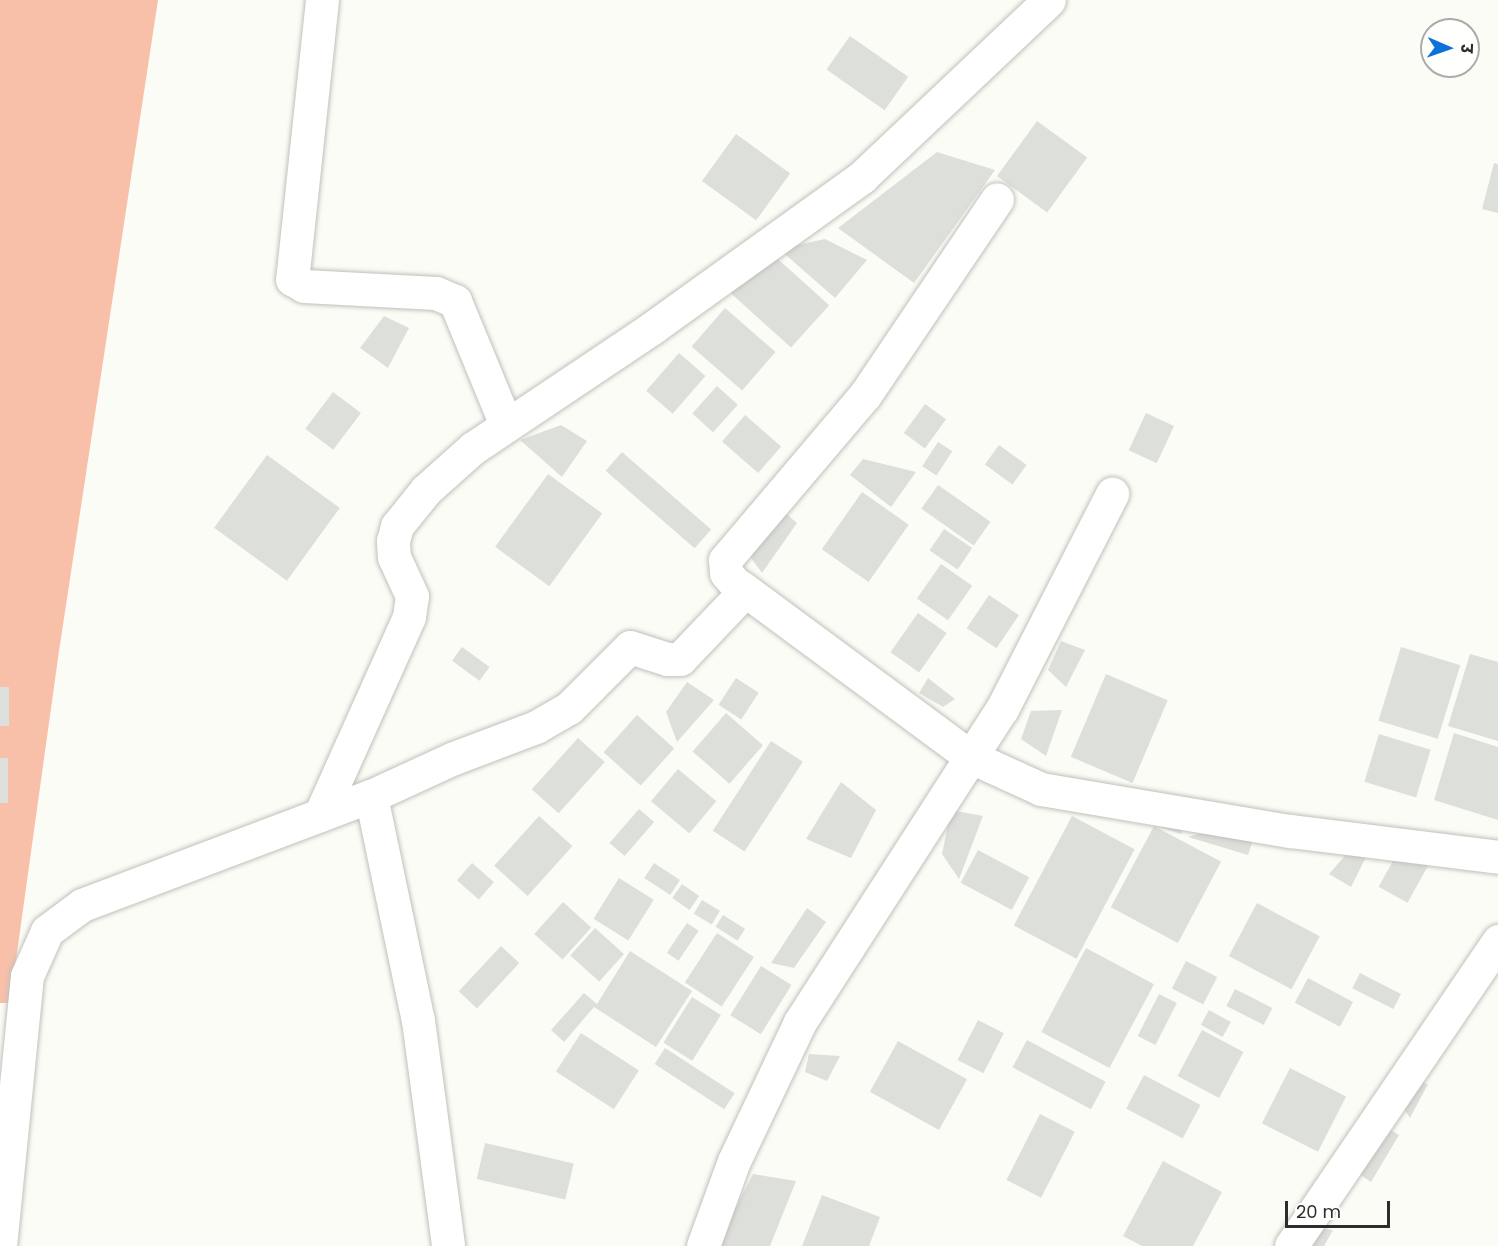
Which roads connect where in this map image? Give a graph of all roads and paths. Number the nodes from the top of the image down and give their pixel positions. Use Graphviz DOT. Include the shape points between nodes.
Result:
graph roads {
  1 [pos="322,0"];
  2 [pos="1049,0"];
  3 [pos="997,199"];
  4 [pos="506,425"];
  5 [pos="1112,494"];
  6 [pos="741,587"];
  7 [pos="969,756"];
  8 [pos="371,796"];
  9 [pos="320,815"];
  10 [pos="1498,857"];
  11 [pos="1498,941"];
  12 [pos="0,1246"];
  13 [pos="448,1246"];
  14 [pos="703,1246"];
  15 [pos="1291,1246"];
  1 -- 4 [label="street" via="292,279 304,286 436,292 455,302"];
  2 -- 4 [label="street" via="862,177 652,328"];
  3 -- 6 [label="street" via="865,395 725,560 726,573"];
  4 -- 9 [label="street" via="426,490 397,526 394,557 412,596 409,617"];
  5 -- 7 [label="street" via="1002,709"];
  6 -- 7 [label="street"];
  6 -- 8 [label="street" via="739,600 680,659 667,659 630,647 556,717"];
  7 -- 10 [label="street" via="1041,789 1085,799 1290,831"];
  7 -- 14 [label="street" via="800,1022 734,1161"];
  8 -- 9 [label="street"];
  8 -- 13 [label="street" via="418,1020"];
  9 -- 12 [label="street" via="82,905 47,931 27,976"];
  11 -- 15 [label="street"];
}
